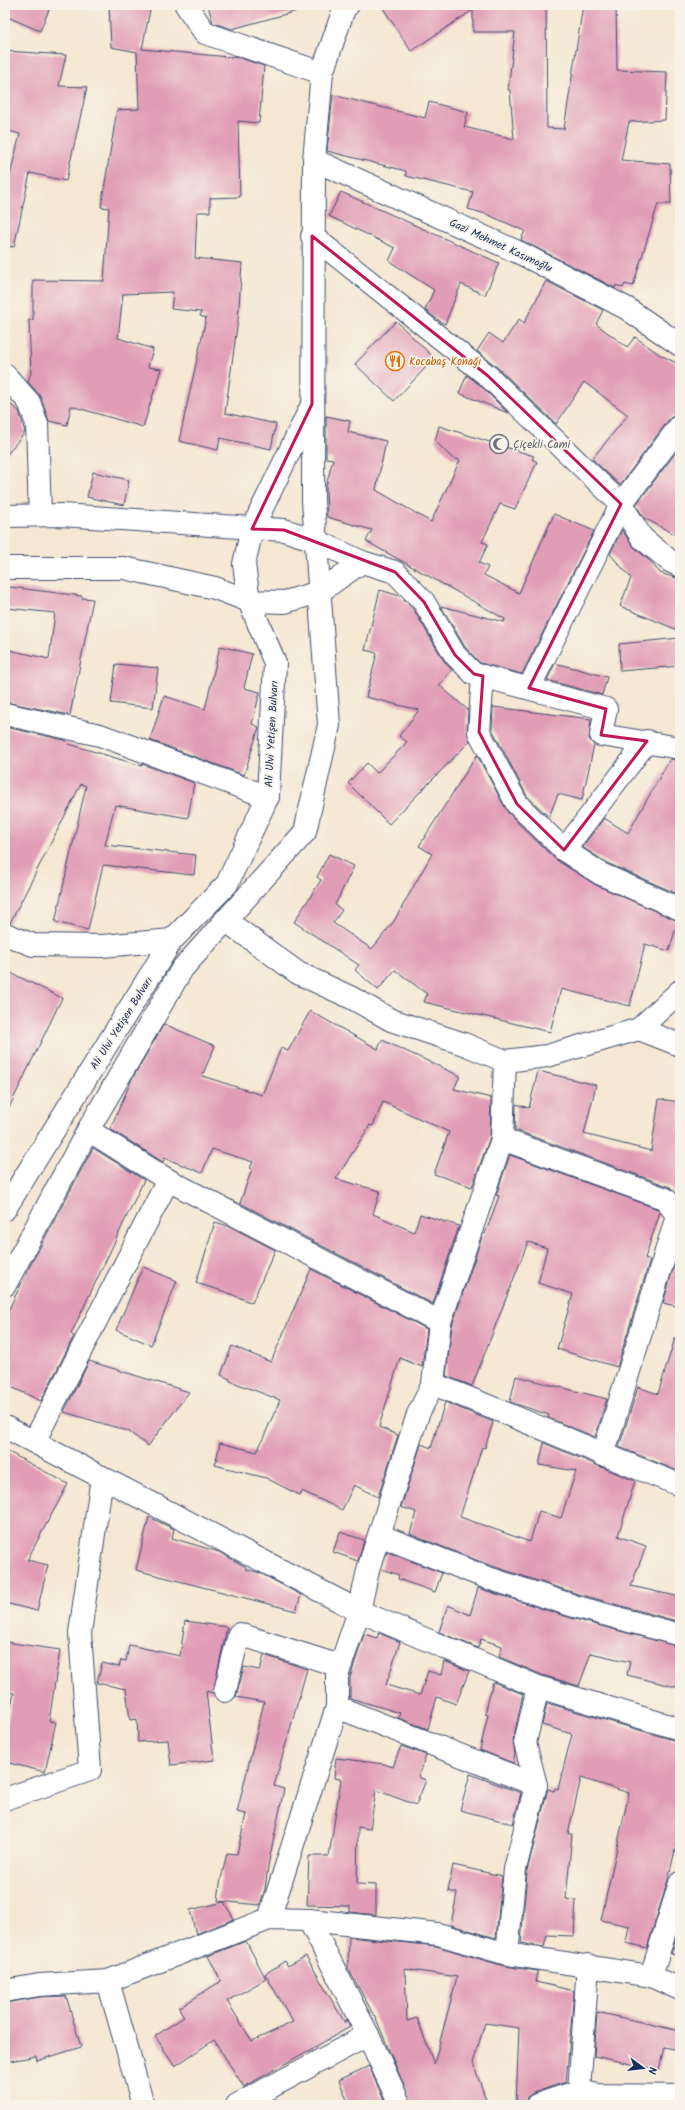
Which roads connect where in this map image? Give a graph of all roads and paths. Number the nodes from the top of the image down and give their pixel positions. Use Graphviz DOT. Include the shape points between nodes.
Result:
graph roads {
  1 [pos="186,5"];
  2 [pos="348,5"];
  3 [pos="322,73"];
  4 [pos="314,160"];
  5 [pos="312,236"];
  6 [pos="680,345"];
  7 [pos="5,375"];
  8 [pos="312,404"];
  9 [pos="680,426"];
  10 [pos="622,504"];
  11 [pos="40,515"];
  12 [pos="5,516"];
  13 [pos="252,528"];
  14 [pos="315,540"];
  15 [pos="362,562"];
  16 [pos="680,566"];
  17 [pos="5,568"];
  18 [pos="319,592"];
  19 [pos="249,601"];
  20 [pos="483,676"];
  21 [pos="529,688"];
  22 [pos="5,714"];
  23 [pos="647,741"];
  24 [pos="680,748"];
  25 [pos="268,797"];
  26 [pos="564,850"];
  27 [pos="680,909"];
  28 [pos="225,920"];
  29 [pos="5,934"];
  30 [pos="172,940"];
  31 [pos="680,991"];
  32 [pos="639,1029"];
  33 [pos="680,1044"];
  34 [pos="505,1062"];
  35 [pos="88,1130"];
  36 [pos="502,1139"];
  37 [pos="168,1180"];
  38 [pos="5,1209"];
  39 [pos="679,1217"];
  40 [pos="5,1285"];
  41 [pos="440,1322"];
  42 [pos="433,1384"];
  43 [pos="5,1426"];
  44 [pos="34,1442"];
  45 [pos="603,1455"];
  46 [pos="102,1477"];
  47 [pos="680,1485"];
  48 [pos="379,1535"];
  49 [pos="359,1611"];
  50 [pos="680,1635"];
  51 [pos="340,1666"];
  52 [pos="538,1687"];
  53 [pos="225,1691"];
  54 [pos="337,1707"];
  55 [pos="680,1729"];
  56 [pos="536,1785"];
  57 [pos="5,1799"];
  58 [pos="680,1883"];
  59 [pos="269,1919"];
  60 [pos="309,1920"];
  61 [pos="507,1954"];
  62 [pos="588,1965"];
  63 [pos="651,1976"];
  64 [pos="108,1981"];
  65 [pos="680,1989"];
  66 [pos="5,1991"];
  67 [pos="368,2035"];
  68 [pos="680,2096"];
  69 [pos="581,2098"];
  70 [pos="143,2105"];
  71 [pos="237,2105"];
  72 [pos="400,2105"];
  73 [pos="537,2105"];
  1 -- 3 [label="street" via="205,33"];
  2 -- 3 [label="street" via="344,9"];
  3 -- 4 [label="street"];
  4 -- 5 [label="street"];
  4 -- 6 [label="street, Gazi Mehmet Kasımoğlu" via="522,254 626,308"];
  5 -- 8 [label="street"];
  5 -- 10 [label="street" via="488,376"];
  7 -- 11 [label="street" via="29,402 37,424"];
  8 -- 13 [label="street"];
  8 -- 14 [label="street" via="312,502"];
  9 -- 10 [label="street"];
  10 -- 16 [label="street" via="642,538"];
  10 -- 21 [label="street"];
  11 -- 12 [label="street"];
  11 -- 13 [label="street"];
  13 -- 14 [label="street" via="284,530"];
  13 -- 19 [label="street" via="244,564"];
  14 -- 15 [label="street"];
  14 -- 18 [label="street"];
  15 -- 18 [label="street"];
  15 -- 20 [label="street" via="395,572 424,602 455,655 474,674"];
  17 -- 19 [label="street" via="124,568 215,588"];
  18 -- 19 [label="street" via="285,602"];
  18 -- 28 [label="street" via="329,725 305,832"];
  19 -- 25 [label="street, Ali Ulvi Yetişen Bulvarı" via="275,663"];
  20 -- 21 [label="street"];
  20 -- 26 [label="street" via="480,732 517,804"];
  21 -- 23 [label="street" via="606,709 601,735"];
  22 -- 25 [label="street" via="100,735"];
  23 -- 24 [label="street"];
  23 -- 26 [label="street"];
  25 -- 30 [label="street, Ali Ulvi Yetişen Bulvarı" via="227,884"];
  26 -- 27 [label="street" via="601,874"];
  28 -- 34 [label="street" via="298,973 352,998 391,1020 464,1044"];
  28 -- 35 [label="street" via="182,969"];
  29 -- 30 [label="street" via="33,946 102,946"];
  30 -- 38 [label="street, Ali Ulvi Yetişen Bulvarı"];
  31 -- 32 [label="street"];
  32 -- 33 [label="street"];
  32 -- 34 [label="street" via="547,1056"];
  34 -- 36 [label="street"];
  35 -- 37 [label="street"];
  35 -- 40 [label="street"];
  36 -- 39 [label="street" via="666,1199"];
  36 -- 41 [label="street"];
  37 -- 41 [label="street"];
  37 -- 44 [label="street"];
  39 -- 45 [label="street"];
  41 -- 42 [label="street"];
  42 -- 45 [label="street" via="512,1414"];
  42 -- 48 [label="street" via="418,1414"];
  43 -- 44 [label="street"];
  44 -- 46 [label="street"];
  45 -- 47 [label="street"];
  46 -- 49 [label="street"];
  46 -- 57 [label="street" via="80,1632 90,1770"];
  48 -- 49 [label="street"];
  48 -- 50 [label="street" via="485,1577 574,1606"];
  49 -- 51 [label="street"];
  49 -- 52 [label="street"];
  51 -- 53 [label="street" via="239,1634"];
  51 -- 54 [label="street" via="337,1676"];
  52 -- 55 [label="street"];
  52 -- 56 [label="street" via="525,1743"];
  54 -- 56 [label="street"];
  54 -- 59 [label="street"];
  56 -- 61 [label="street" via="515,1869"];
  58 -- 63 [label="street"];
  59 -- 60 [label="street"];
  59 -- 64 [label="street"];
  60 -- 61 [label="street" via="438,1934"];
  60 -- 67 [label="street"];
  61 -- 62 [label="street"];
  62 -- 63 [label="street"];
  62 -- 69 [label="street"];
  63 -- 65 [label="street"];
  64 -- 66 [label="street" via="39,1985"];
  64 -- 70 [label="street"];
  67 -- 71 [label="street"];
  67 -- 72 [label="street"];
  68 -- 69 [label="street" via="598,2095"];
  69 -- 73 [label="street"];
}
